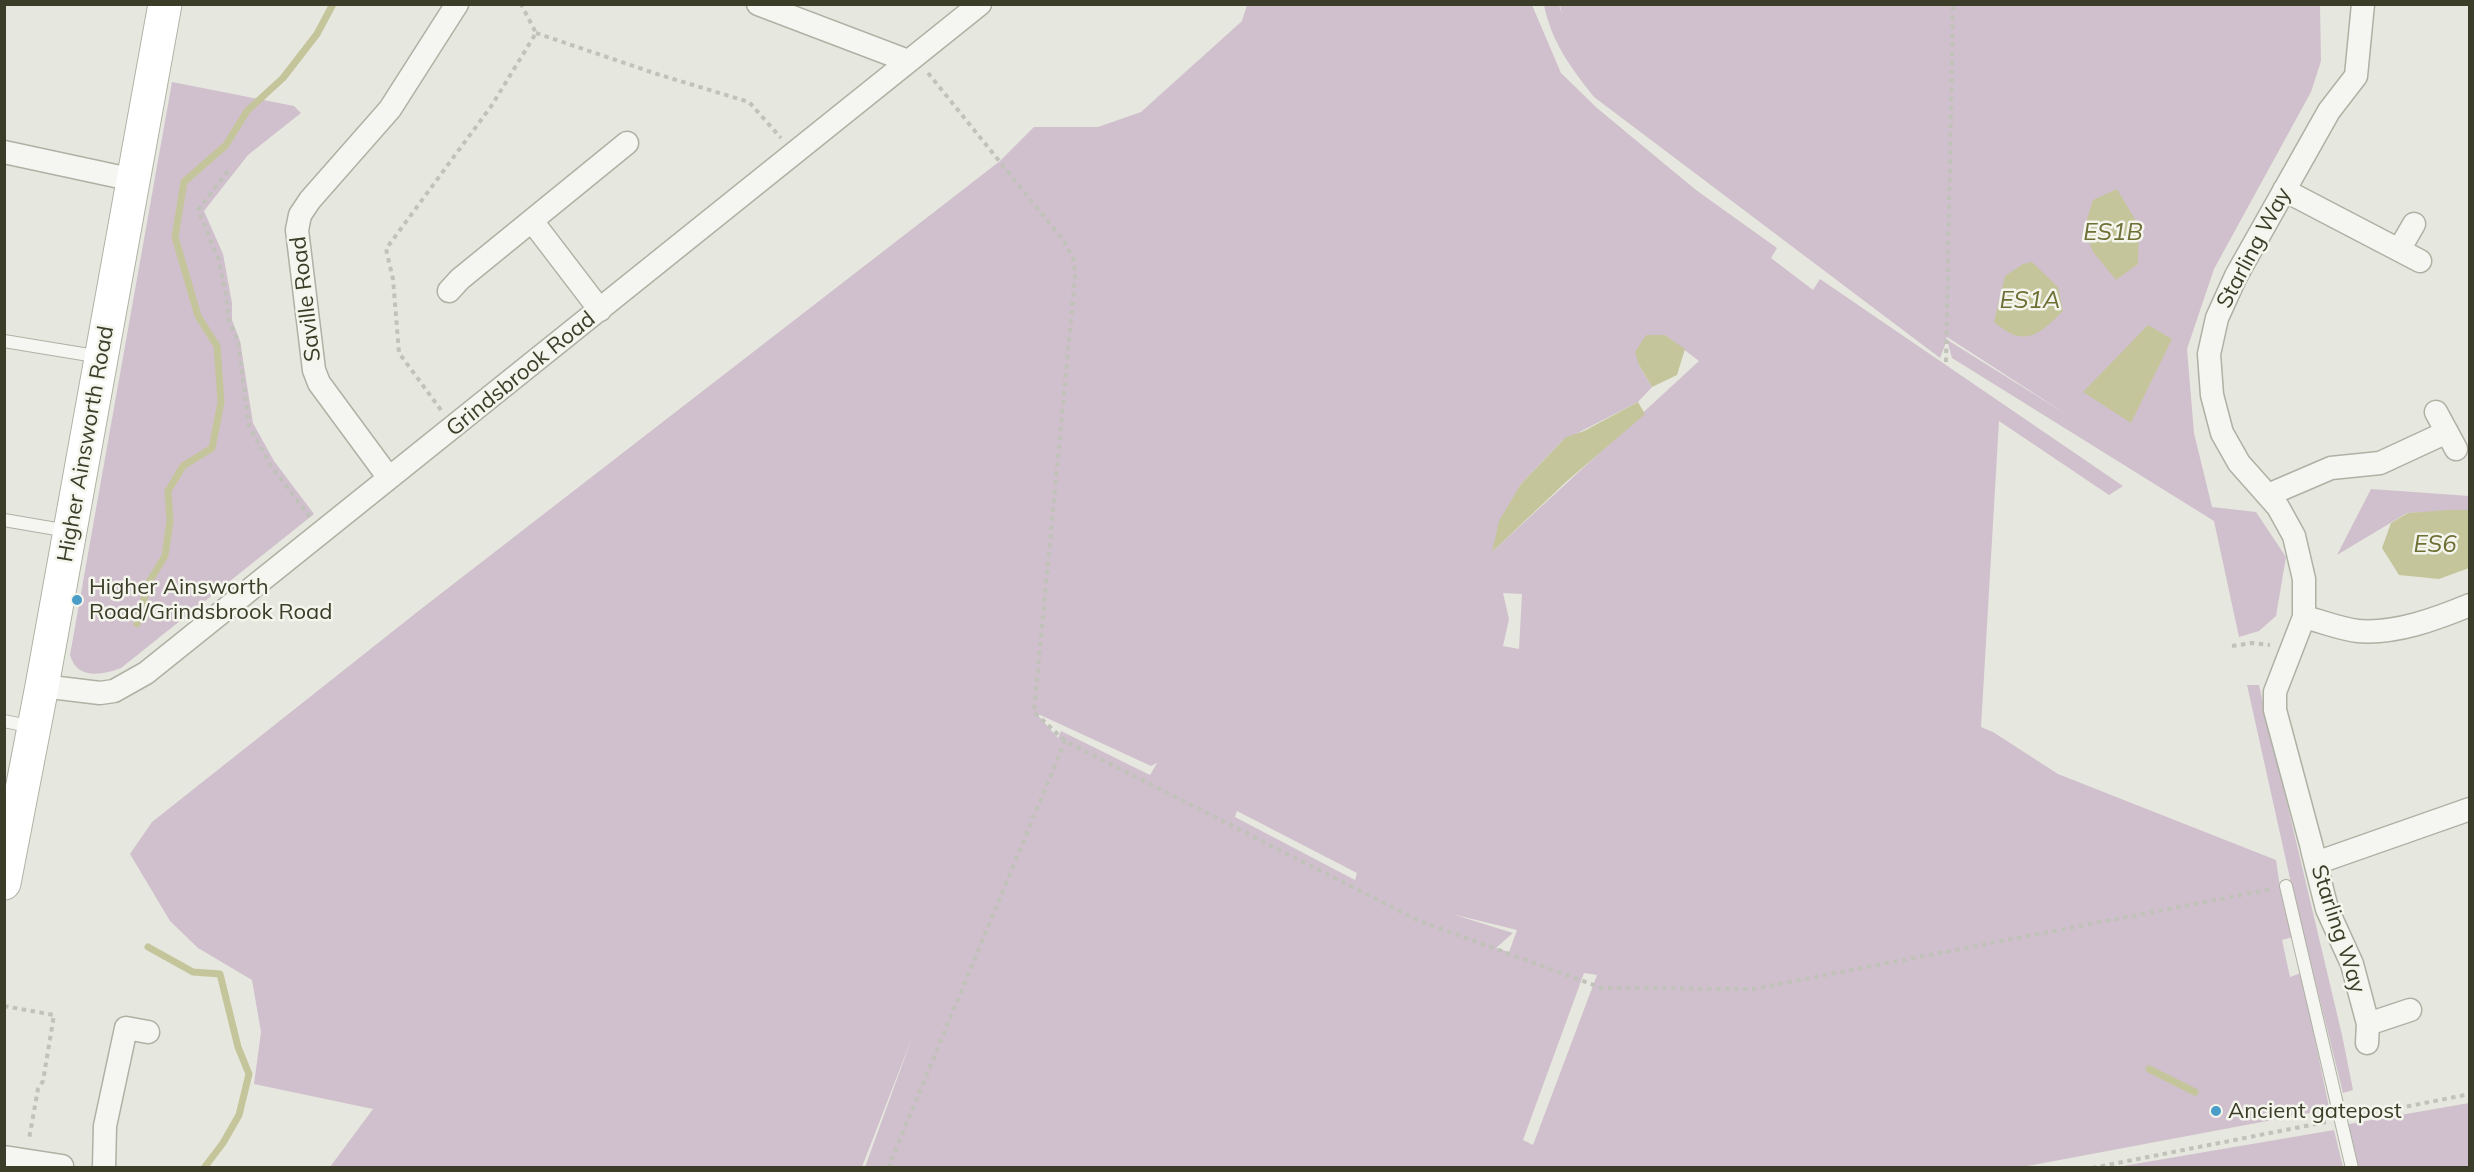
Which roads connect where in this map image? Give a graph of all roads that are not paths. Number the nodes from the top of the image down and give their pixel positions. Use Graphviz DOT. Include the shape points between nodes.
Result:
graph roads {
  1 [pos="165,4"];
  2 [pos="457,4"];
  3 [pos="758,4"];
  4 [pos="980,4"];
  5 [pos="2363,4"];
  6 [pos="911,59"];
  7 [pos="627,143"];
  8 [pos="4,152"];
  9 [pos="134,180"];
  10 [pos="2284,190"];
  11 [pos="532,221"];
  12 [pos="2414,224"];
  13 [pos="2399,250"];
  14 [pos="2420,261"];
  15 [pos="449,291"];
  16 [pos="600,310"];
  17 [pos="4,341"];
  18 [pos="102,357"];
  19 [pos="2446,431"];
  20 [pos="389,478"];
  21 [pos="2268,495"];
  22 [pos="4,520"];
  23 [pos="70,532"];
  24 [pos="2469,604"];
  25 [pos="2304,617"];
  26 [pos="42,686"];
  27 [pos="20,724"];
  28 [pos="2469,809"];
  29 [pos="2308,834"];
  30 [pos="4,883"];
  31 [pos="2286,886"];
  32 [pos="2410,1010"];
  33 [pos="148,1032"];
  34 [pos="15,1159"];
  35 [pos="62,1166"];
  36 [pos="104,1167"];
  37 [pos="2352,1167"];
  1 -- 9 [label="main road, Higher Ainsworth Road"];
  2 -- 20 [label="street, Saville Road" via="390,109 300,214 297,230 316,376"];
  3 -- 6 [label="street"];
  4 -- 6 [label="street, Grindsbrook Road"];
  5 -- 10 [label="street, Starling Way" via="2356,76 2329,111"];
  6 -- 16 [label="street, Grindsbrook Road"];
  7 -- 11 [label="street"];
  8 -- 9 [label="street"];
  9 -- 18 [label="main road, Higher Ainsworth Road"];
  10 -- 13 [label="street"];
  10 -- 21 [label="street, Starling Way" via="2236,276 2217,318 2209,354 2212,395 2222,433 2239,463"];
  11 -- 15 [label="street"];
  11 -- 16 [label="street"];
  12 -- 13 [label="street"];
  13 -- 14 [label="street"];
  16 -- 20 [label="street, Grindsbrook Road"];
  17 -- 18 [label="lane"];
  18 -- 23 [label="main road, Higher Ainsworth Road"];
  19 -- 21 [label="street" via="2380,463 2331,468"];
  20 -- 26 [label="street, Grindsbrook Road" via="127,685 100,693"];
  21 -- 25 [label="street, Starling Way" via="2294,536 2304,579"];
  22 -- 23 [label="lane"];
  23 -- 26 [label="main road, Higher Ainsworth Road"];
  24 -- 25 [label="street" via="2443,616 2392,629 2357,631"];
  25 -- 29 [label="street, Starling Way" via="2275,692 2275,710"];
  26 -- 27 [label="main road, Higher Ainsworth Road"];
  27 -- 30 [label="main road, Higher Ainsworth Road"];
  28 -- 29 [label="street, Starling Way" via="2316,863"];
  29 -- 32 [label="street, Starling Way" via="2327,909 2352,964 2368,1034"];
  31 -- 37 [label="lane"];
  33 -- 36 [label="street" via="126,1028 105,1126"];
  34 -- 35 [label="street"];
}
